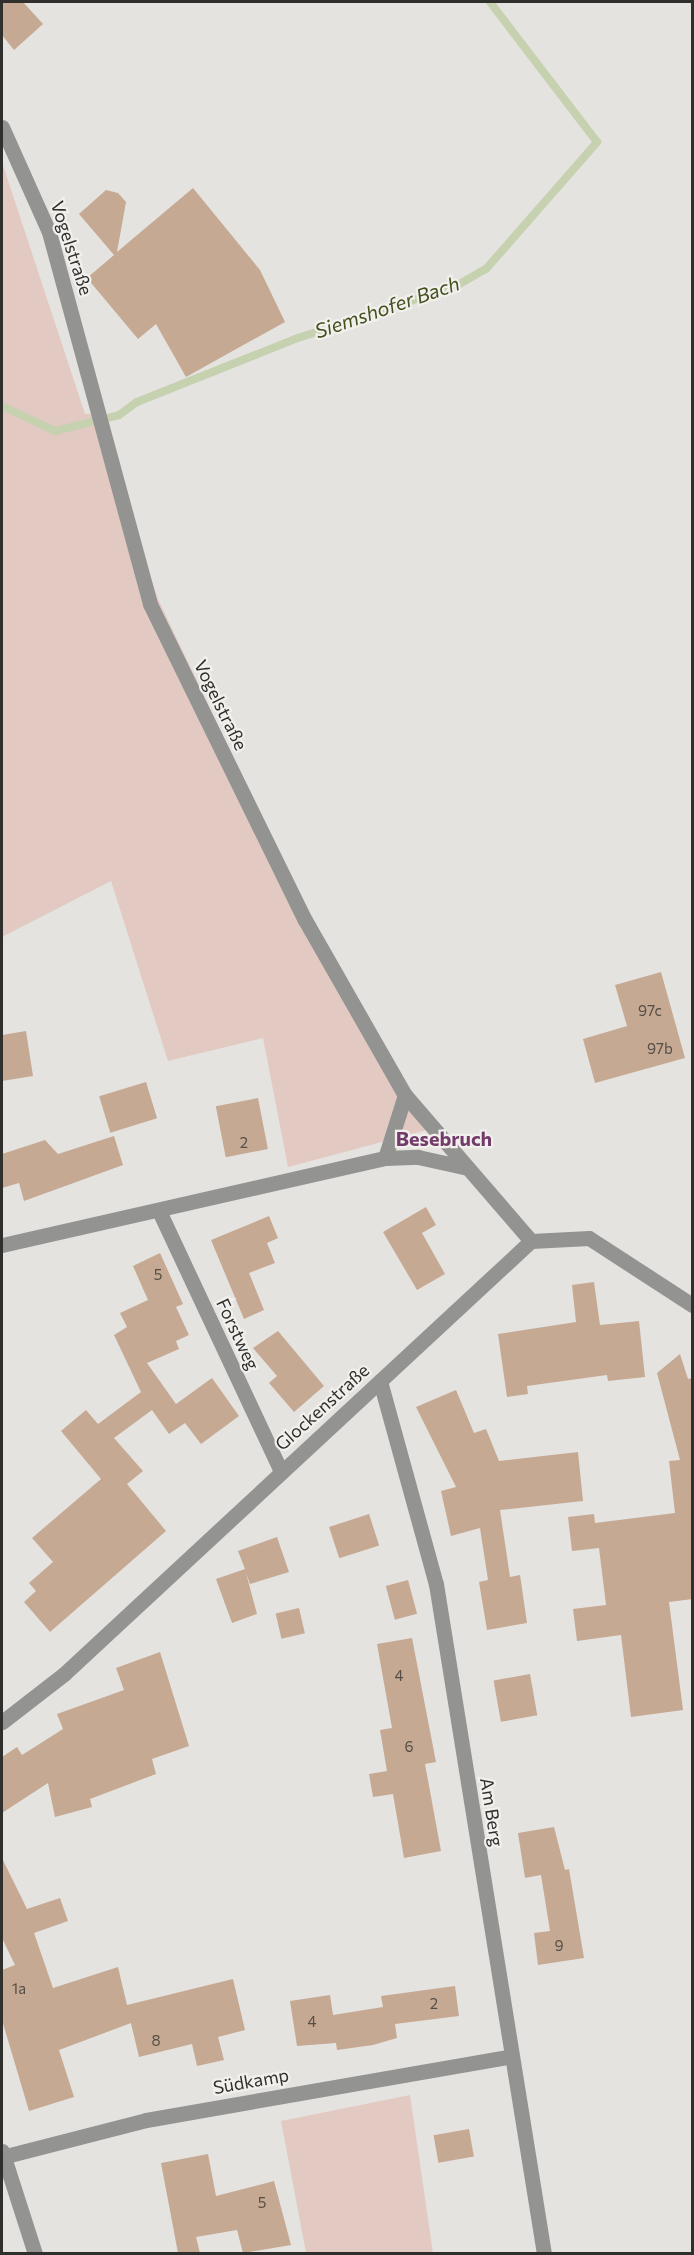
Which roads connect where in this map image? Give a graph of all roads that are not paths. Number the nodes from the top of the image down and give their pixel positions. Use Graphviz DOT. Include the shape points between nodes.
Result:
graph roads {
  1 [pos="2,127"];
  2 [pos="405,1095"];
  3 [pos="385,1158"];
  4 [pos="468,1168"];
  5 [pos="160,1213"];
  6 [pos="531,1241"];
  7 [pos="2,1245"];
  8 [pos="693,1305"];
  9 [pos="380,1381"];
  10 [pos="281,1471"];
  11 [pos="2,1722"];
  12 [pos="511,2056"];
  13 [pos="2,2155"];
  14 [pos="35,2253"];
  15 [pos="544,2253"];
  1 -- 2 [label="street, Vogelstraße" via="49,232 100,403 150,604 305,920"];
  2 -- 3 [label="street"];
  2 -- 4 [label="street, Vogelstraße"];
  3 -- 4 [label="street" via="418,1157"];
  3 -- 5 [label="street"];
  4 -- 6 [label="street, Vogelstraße"];
  5 -- 7 [label="street"];
  5 -- 10 [label="street, Forstweg"];
  6 -- 8 [label="street" via="589,1238"];
  6 -- 9 [label="street, Glockenstraße"];
  9 -- 10 [label="street, Glockenstraße"];
  9 -- 12 [label="street, Am Berg" via="436,1584"];
  10 -- 11 [label="street, Glockenstraße" via="64,1674"];
  12 -- 13 [label="street, Südkamp" via="146,2120"];
  12 -- 15 [label="street, Am Berg"];
  13 -- 14 [label="street"];
}
